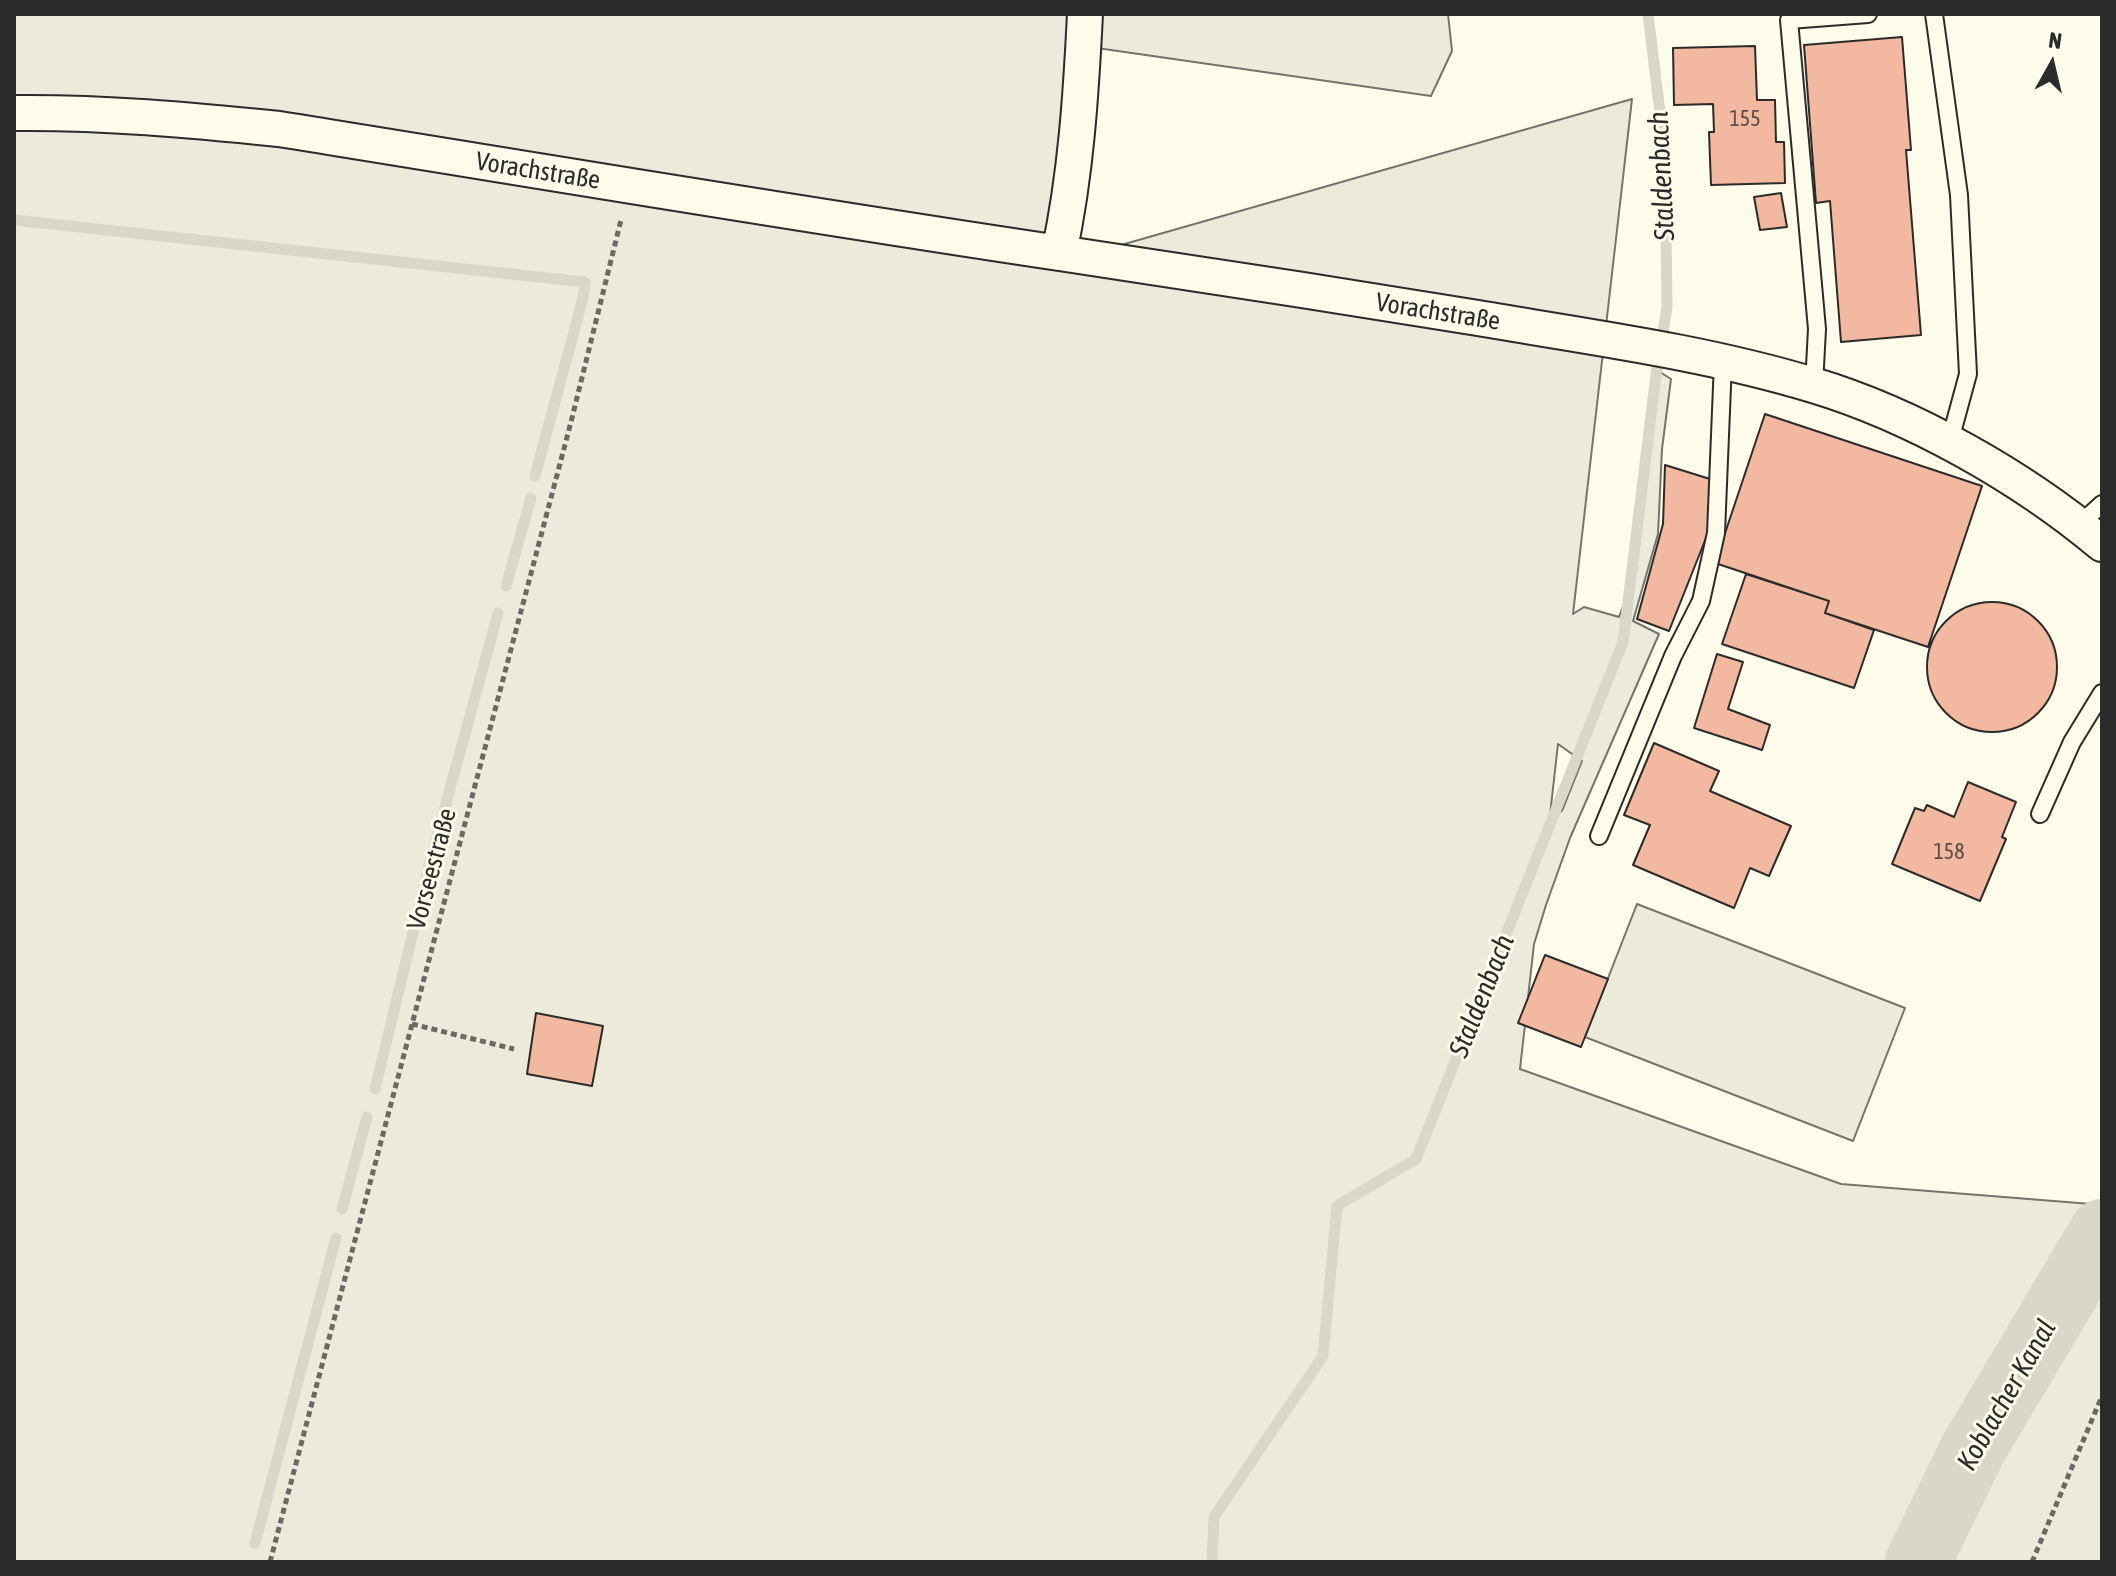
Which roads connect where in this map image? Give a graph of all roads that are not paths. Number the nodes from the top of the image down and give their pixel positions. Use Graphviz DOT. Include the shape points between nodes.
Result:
graph roads {
  1 [pos="1085,14"];
  2 [pos="1868,14"];
  3 [pos="1934,14"];
  4 [pos="1789,17"];
  5 [pos="14,113"];
  6 [pos="1059,253"];
  7 [pos="1723,362"];
  8 [pos="1814,385"];
  9 [pos="1949,444"];
  10 [pos="2094,524"];
  11 [pos="2102,693"];
  12 [pos="2040,814"];
  13 [pos="1599,836"];
  1 -- 6 [label="street" via="1080,105"];
  2 -- 4 [label="lane"];
  3 -- 9 [label="lane" via="1959,195 1968,374"];
  4 -- 8 [label="lane" via="1817,329"];
  5 -- 6 [label="street, Vorachstraße" via="78,112 279,129"];
  6 -- 7 [label="street, Vorachstraße"];
  7 -- 8 [label="street, Vorachstraße"];
  7 -- 13 [label="lane" via="1716,533 1701,601"];
  8 -- 9 [label="street, Vorachstraße"];
  9 -- 10 [label="street, Vorachstraße"];
  11 -- 12 [label="lane" via="2072,742"];
}
